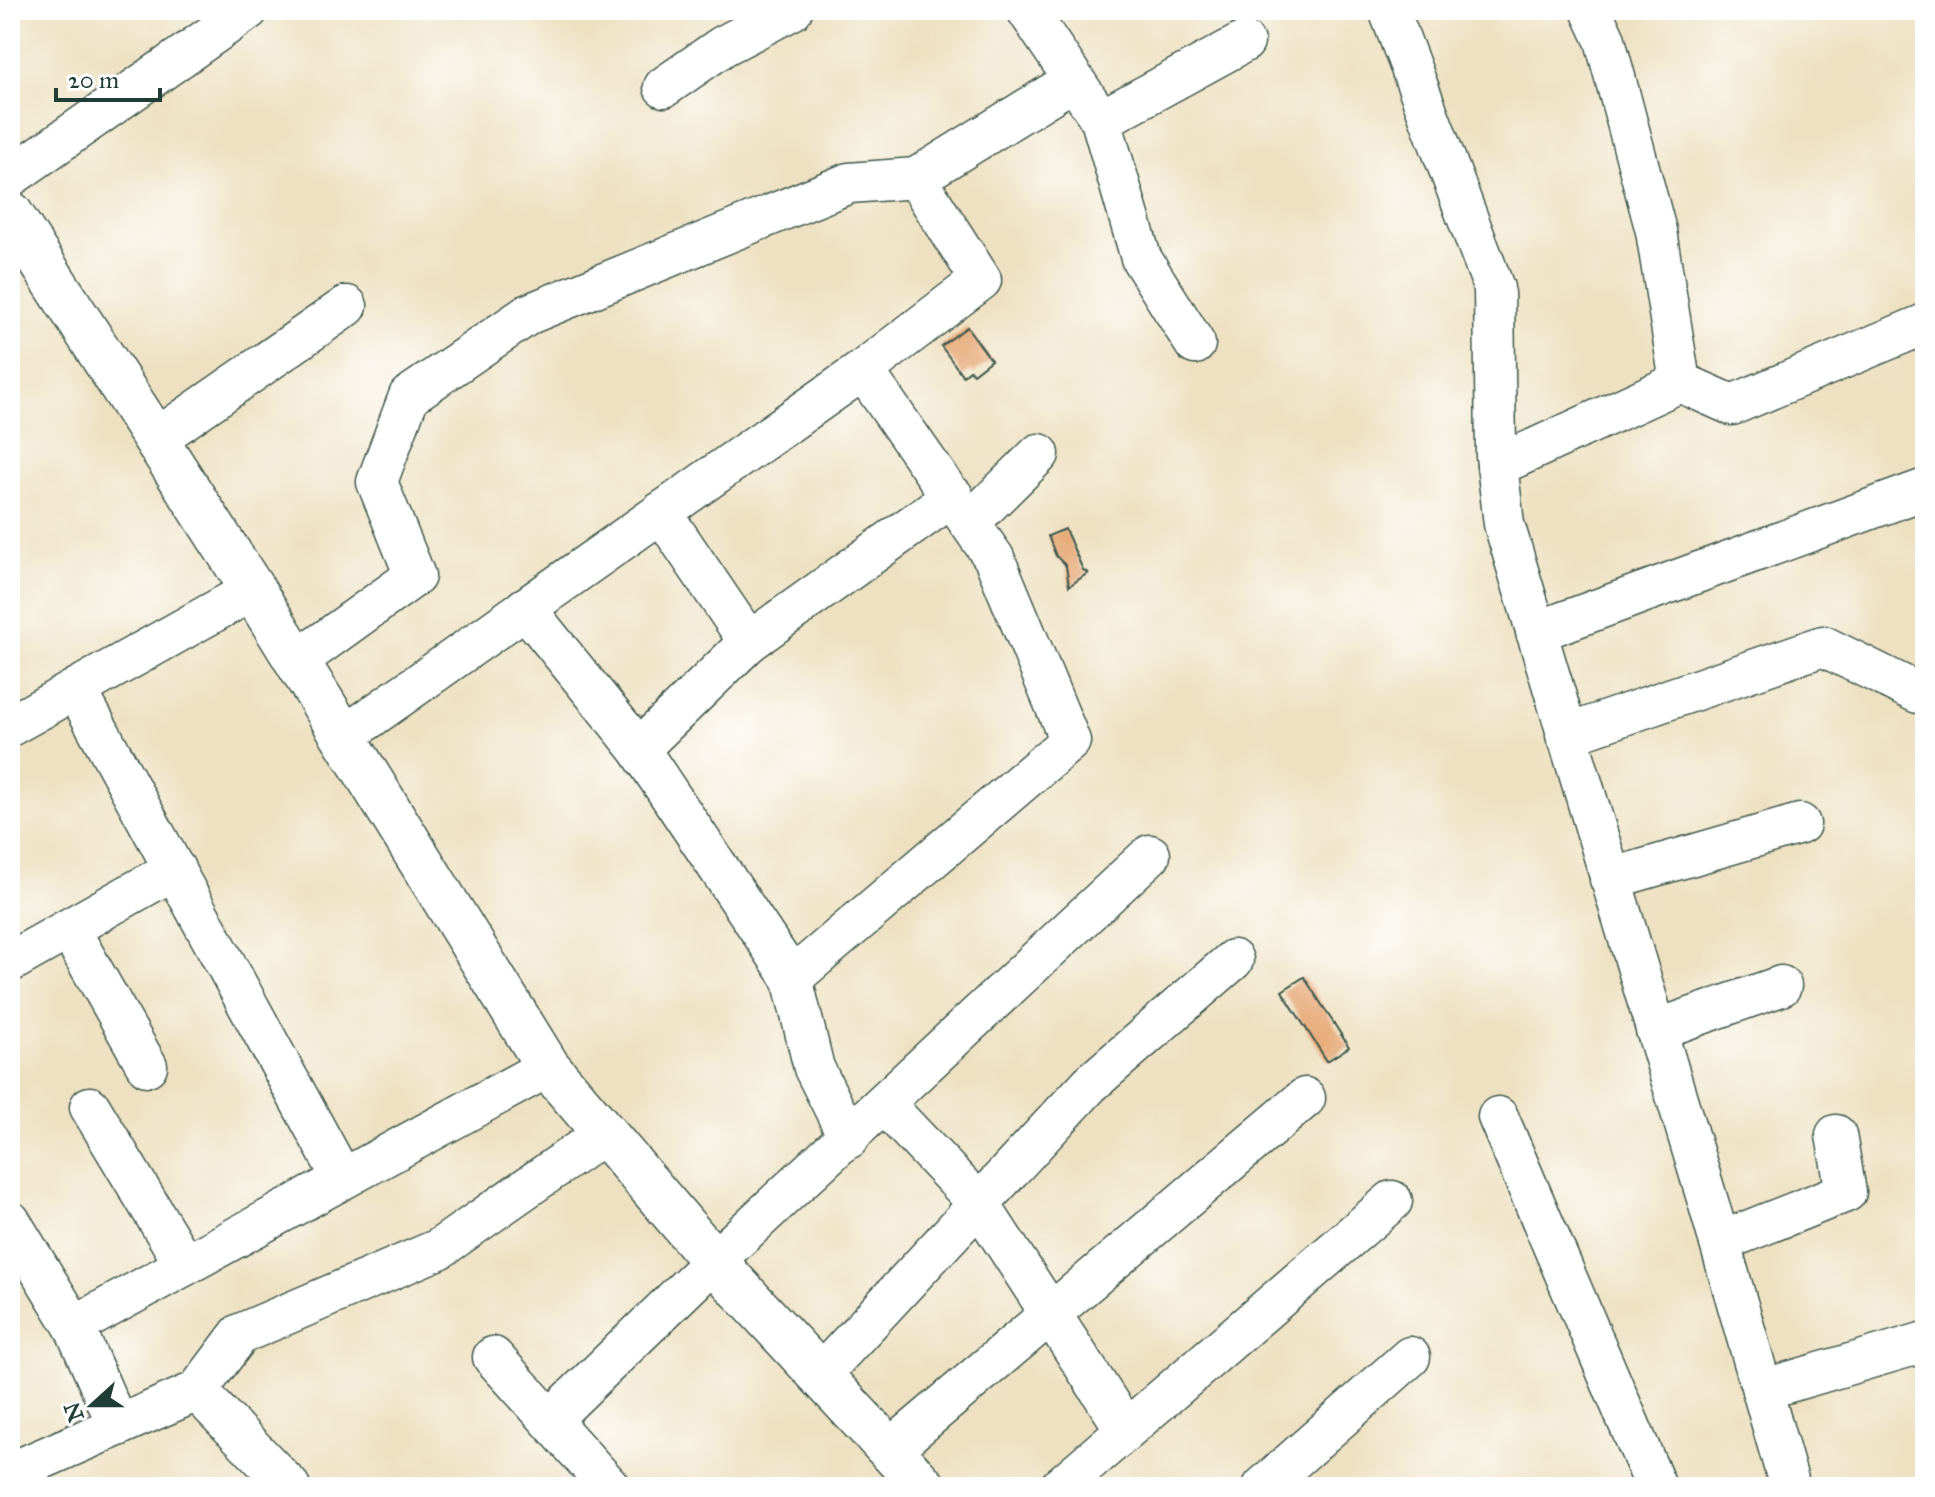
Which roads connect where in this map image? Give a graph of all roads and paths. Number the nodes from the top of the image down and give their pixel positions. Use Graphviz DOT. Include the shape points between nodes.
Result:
graph roads {
  1 [pos="248,10"];
  2 [pos="792,10"];
  3 [pos="1027,10"];
  4 [pos="1389,10"];
  5 [pos="1591,10"];
  6 [pos="1244,42"];
  7 [pos="1074,80"];
  8 [pos="664,87"];
  9 [pos="1101,120"];
  10 [pos="10,177"];
  11 [pos="916,178"];
  12 [pos="10,213"];
  13 [pos="347,306"];
  14 [pos="1925,324"];
  15 [pos="1195,344"];
  16 [pos="863,370"];
  17 [pos="1680,382"];
  18 [pos="156,439"];
  19 [pos="1039,454"];
  20 [pos="1497,466"];
  21 [pos="1925,489"];
  22 [pos="962,509"];
  23 [pos="661,512"];
  24 [pos="253,590"];
  25 [pos="525,608"];
  26 [pos="1536,632"];
  27 [pos="749,642"];
  28 [pos="297,661"];
  29 [pos="76,689"];
  30 [pos="1925,690"];
  31 [pos="10,726"];
  32 [pos="1566,735"];
  33 [pos="343,737"];
  34 [pos="639,749"];
  35 [pos="1800,824"];
  36 [pos="1150,855"];
  37 [pos="175,869"];
  38 [pos="1610,879"];
  39 [pos="69,929"];
  40 [pos="1233,960"];
  41 [pos="10,962"];
  42 [pos="792,978"];
  43 [pos="1781,986"];
  44 [pos="1656,1030"];
  45 [pos="147,1066"];
  46 [pos="548,1067"];
  47 [pos="1305,1098"];
  48 [pos="885,1105"];
  49 [pos="90,1107"];
  50 [pos="1498,1117"];
  51 [pos="605,1133"];
  52 [pos="1836,1135"];
  53 [pos="849,1138"];
  54 [pos="342,1178"];
  55 [pos="1392,1201"];
  56 [pos="980,1205"];
  57 [pos="10,1221"];
  58 [pos="1720,1242"];
  59 [pos="714,1261"];
  60 [pos="185,1265"];
  61 [pos="1053,1313"];
  62 [pos="74,1326"];
  63 [pos="1925,1342"];
  64 [pos="493,1357"];
  65 [pos="1410,1357"];
  66 [pos="821,1374"];
  67 [pos="1762,1390"];
  68 [pos="197,1391"];
  69 [pos="550,1420"];
  70 [pos="118,1426"];
  71 [pos="1126,1430"];
  72 [pos="890,1450"];
  73 [pos="10,1473"];
  74 [pos="290,1487"];
  75 [pos="610,1487"];
  76 [pos="924,1487"];
  77 [pos="1060,1487"];
  78 [pos="1263,1487"];
  79 [pos="1656,1487"];
  80 [pos="1790,1487"];
  1 -- 10 [label="street"];
  2 -- 8 [label="street" via="723,46"];
  3 -- 7 [label="street"];
  4 -- 20 [label="street" via="1494,288"];
  5 -- 17 [label="street" via="1605,40 1656,231"];
  6 -- 9 [label="street"];
  7 -- 9 [label="street"];
  7 -- 11 [label="street"];
  9 -- 15 [label="street" via="1141,258"];
  11 -- 16 [label="street" via="981,280"];
  11 -- 28 [label="street" via="849,183 529,314 409,396 377,482 415,576"];
  12 -- 18 [label="street"];
  13 -- 18 [label="street"];
  14 -- 17 [label="street" via="1732,405"];
  16 -- 22 [label="street"];
  16 -- 23 [label="street"];
  17 -- 20 [label="street"];
  18 -- 24 [label="street"];
  19 -- 22 [label="street"];
  20 -- 26 [label="street" via="1504,524"];
  21 -- 26 [label="street"];
  22 -- 27 [label="street"];
  22 -- 42 [label="street" via="994,558 1070,741"];
  23 -- 25 [label="street"];
  23 -- 27 [label="street"];
  24 -- 28 [label="street"];
  24 -- 29 [label="street"];
  25 -- 33 [label="street"];
  25 -- 34 [label="street"];
  26 -- 32 [label="street"];
  27 -- 34 [label="street"];
  28 -- 33 [label="street"];
  29 -- 31 [label="street"];
  29 -- 37 [label="street"];
  30 -- 32 [label="street" via="1918,693 1823,646"];
  32 -- 38 [label="street"];
  33 -- 46 [label="street"];
  34 -- 42 [label="street"];
  35 -- 38 [label="street"];
  36 -- 48 [label="street"];
  37 -- 39 [label="street"];
  37 -- 54 [label="street"];
  38 -- 44 [label="street"];
  39 -- 41 [label="street"];
  39 -- 45 [label="street"];
  40 -- 56 [label="street" via="1090,1084"];
  42 -- 53 [label="street" via="814,1068"];
  43 -- 44 [label="street"];
  44 -- 58 [label="street"];
  46 -- 51 [label="street"];
  46 -- 54 [label="street"];
  47 -- 61 [label="street"];
  48 -- 53 [label="street"];
  48 -- 56 [label="street"];
  49 -- 60 [label="street"];
  50 -- 79 [label="street"];
  51 -- 59 [label="street"];
  51 -- 68 [label="street" via="439,1249 240,1334"];
  52 -- 58 [label="street" via="1846,1192"];
  53 -- 59 [label="street"];
  54 -- 60 [label="street"];
  55 -- 71 [label="street"];
  56 -- 61 [label="street"];
  56 -- 66 [label="street"];
  57 -- 62 [label="street"];
  58 -- 67 [label="street"];
  59 -- 66 [label="street"];
  59 -- 69 [label="street"];
  60 -- 62 [label="street"];
  61 -- 71 [label="street"];
  61 -- 72 [label="street"];
  62 -- 70 [label="street"];
  63 -- 67 [label="street"];
  64 -- 69 [label="street"];
  65 -- 78 [label="street"];
  66 -- 72 [label="street"];
  67 -- 80 [label="street"];
  68 -- 70 [label="street"];
  68 -- 74 [label="street"];
  69 -- 75 [label="street"];
  70 -- 73 [label="street"];
  71 -- 77 [label="street"];
  72 -- 76 [label="street"];
}
